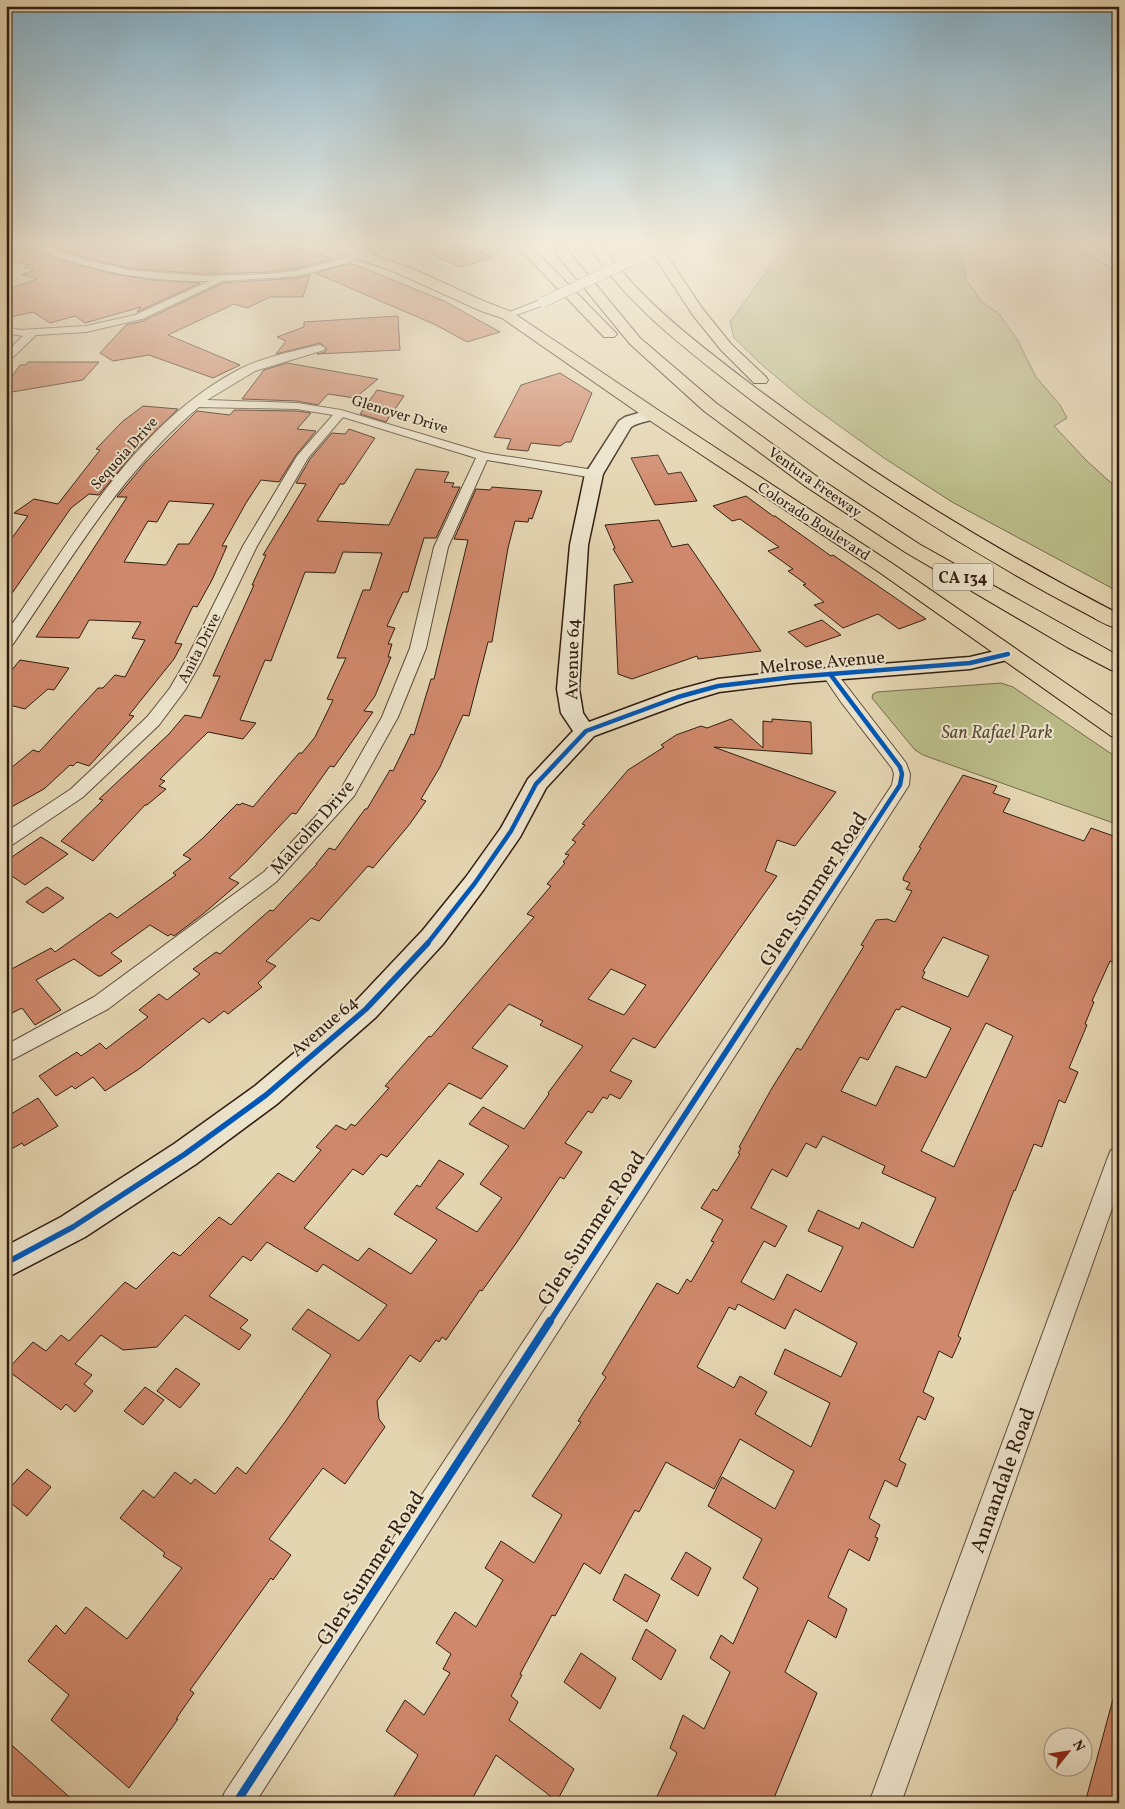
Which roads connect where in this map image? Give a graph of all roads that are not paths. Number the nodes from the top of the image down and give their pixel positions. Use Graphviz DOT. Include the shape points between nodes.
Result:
graph roads {
  1 [pos="97,326"];
  2 [pos="525,326"];
  3 [pos="601,326"];
  4 [pos="623,326"];
  5 [pos="667,326"];
  6 [pos="709,326"];
  7 [pos="6,330"];
  8 [pos="33,332"];
  9 [pos="320,348"];
  10 [pos="6,358"];
  11 [pos="746,389"];
  12 [pos="694,394"];
  13 [pos="193,403"];
  14 [pos="341,413"];
  15 [pos="652,414"];
  16 [pos="825,447"];
  17 [pos="483,456"];
  18 [pos="594,474"];
  19 [pos="812,482"];
  20 [pos="1119,623"];
  21 [pos="1119,638"];
  22 [pos="6,644"];
  23 [pos="1119,650"];
  24 [pos="1008,654"];
  25 [pos="1119,664"];
  26 [pos="830,674"];
  27 [pos="586,731"];
  28 [pos="1119,731"];
  29 [pos="6,841"];
  30 [pos="6,1056"];
  31 [pos="1119,1158"];
  32 [pos="6,1263"];
  33 [pos="236,1803"];
  34 [pos="885,1803"];
  1 -- 8 [label="street"];
  2 -- 15 [label="main road, Colorado Boulevard"];
  3 -- 19 [label="main road" via="681,398 760,456"];
  4 -- 12 [label="main road, Ventura Freeway / CA 134"];
  5 -- 11 [label="main road, Ventura Freeway / CA 134"];
  6 -- 16 [label="main road"];
  7 -- 8 [label="street"];
  8 -- 10 [label="street"];
  9 -- 13 [label="street, Sequoia Drive" via="245,371"];
  11 -- 16 [label="main road, Ventura Freeway / CA 134"];
  11 -- 21 [label="main road" via="743,401 815,455 921,524"];
  12 -- 19 [label="main road, Ventura Freeway / CA 134"];
  12 -- 23 [label="main road" via="728,407 793,456 941,551"];
  13 -- 14 [label="street, Glenover Drive" via="297,406"];
  13 -- 22 [label="street, Sequoia Drive" via="130,467 102,502"];
  14 -- 17 [label="street, Glenover Drive"];
  14 -- 29 [label="street, Anita Drive" via="303,456 250,546 177,690 153,721 77,793"];
  15 -- 18 [label="street, Avenue 64" via="625,424"];
  15 -- 24 [label="main road, Colorado Boulevard" via="886,568"];
  16 -- 20 [label="main road, Ventura Freeway / CA 134" via="916,508"];
  17 -- 18 [label="street, Glenover Drive"];
  17 -- 30 [label="street, Malcolm Drive" via="441,547 418,648 390,717 348,792 270,877 101,1003"];
  18 -- 27 [label="street, Avenue 64" via="578,554 568,689 574,721"];
  19 -- 25 [label="main road, Ventura Freeway / CA 134" via="912,548"];
  24 -- 26 [label="street, Melrose Avenue" via="970,663"];
  24 -- 28 [label="main road, Colorado Boulevard"];
  26 -- 27 [label="street, Melrose Avenue" via="718,686"];
  26 -- 33 [label="street, Glen Summer Road" via="900,767 900,785"];
  27 -- 32 [label="street, Avenue 64" via="536,784 511,831 433,937 366,1009 266,1095 185,1154 73,1227"];
  31 -- 34 [label="street, Annandale Road"];
}
